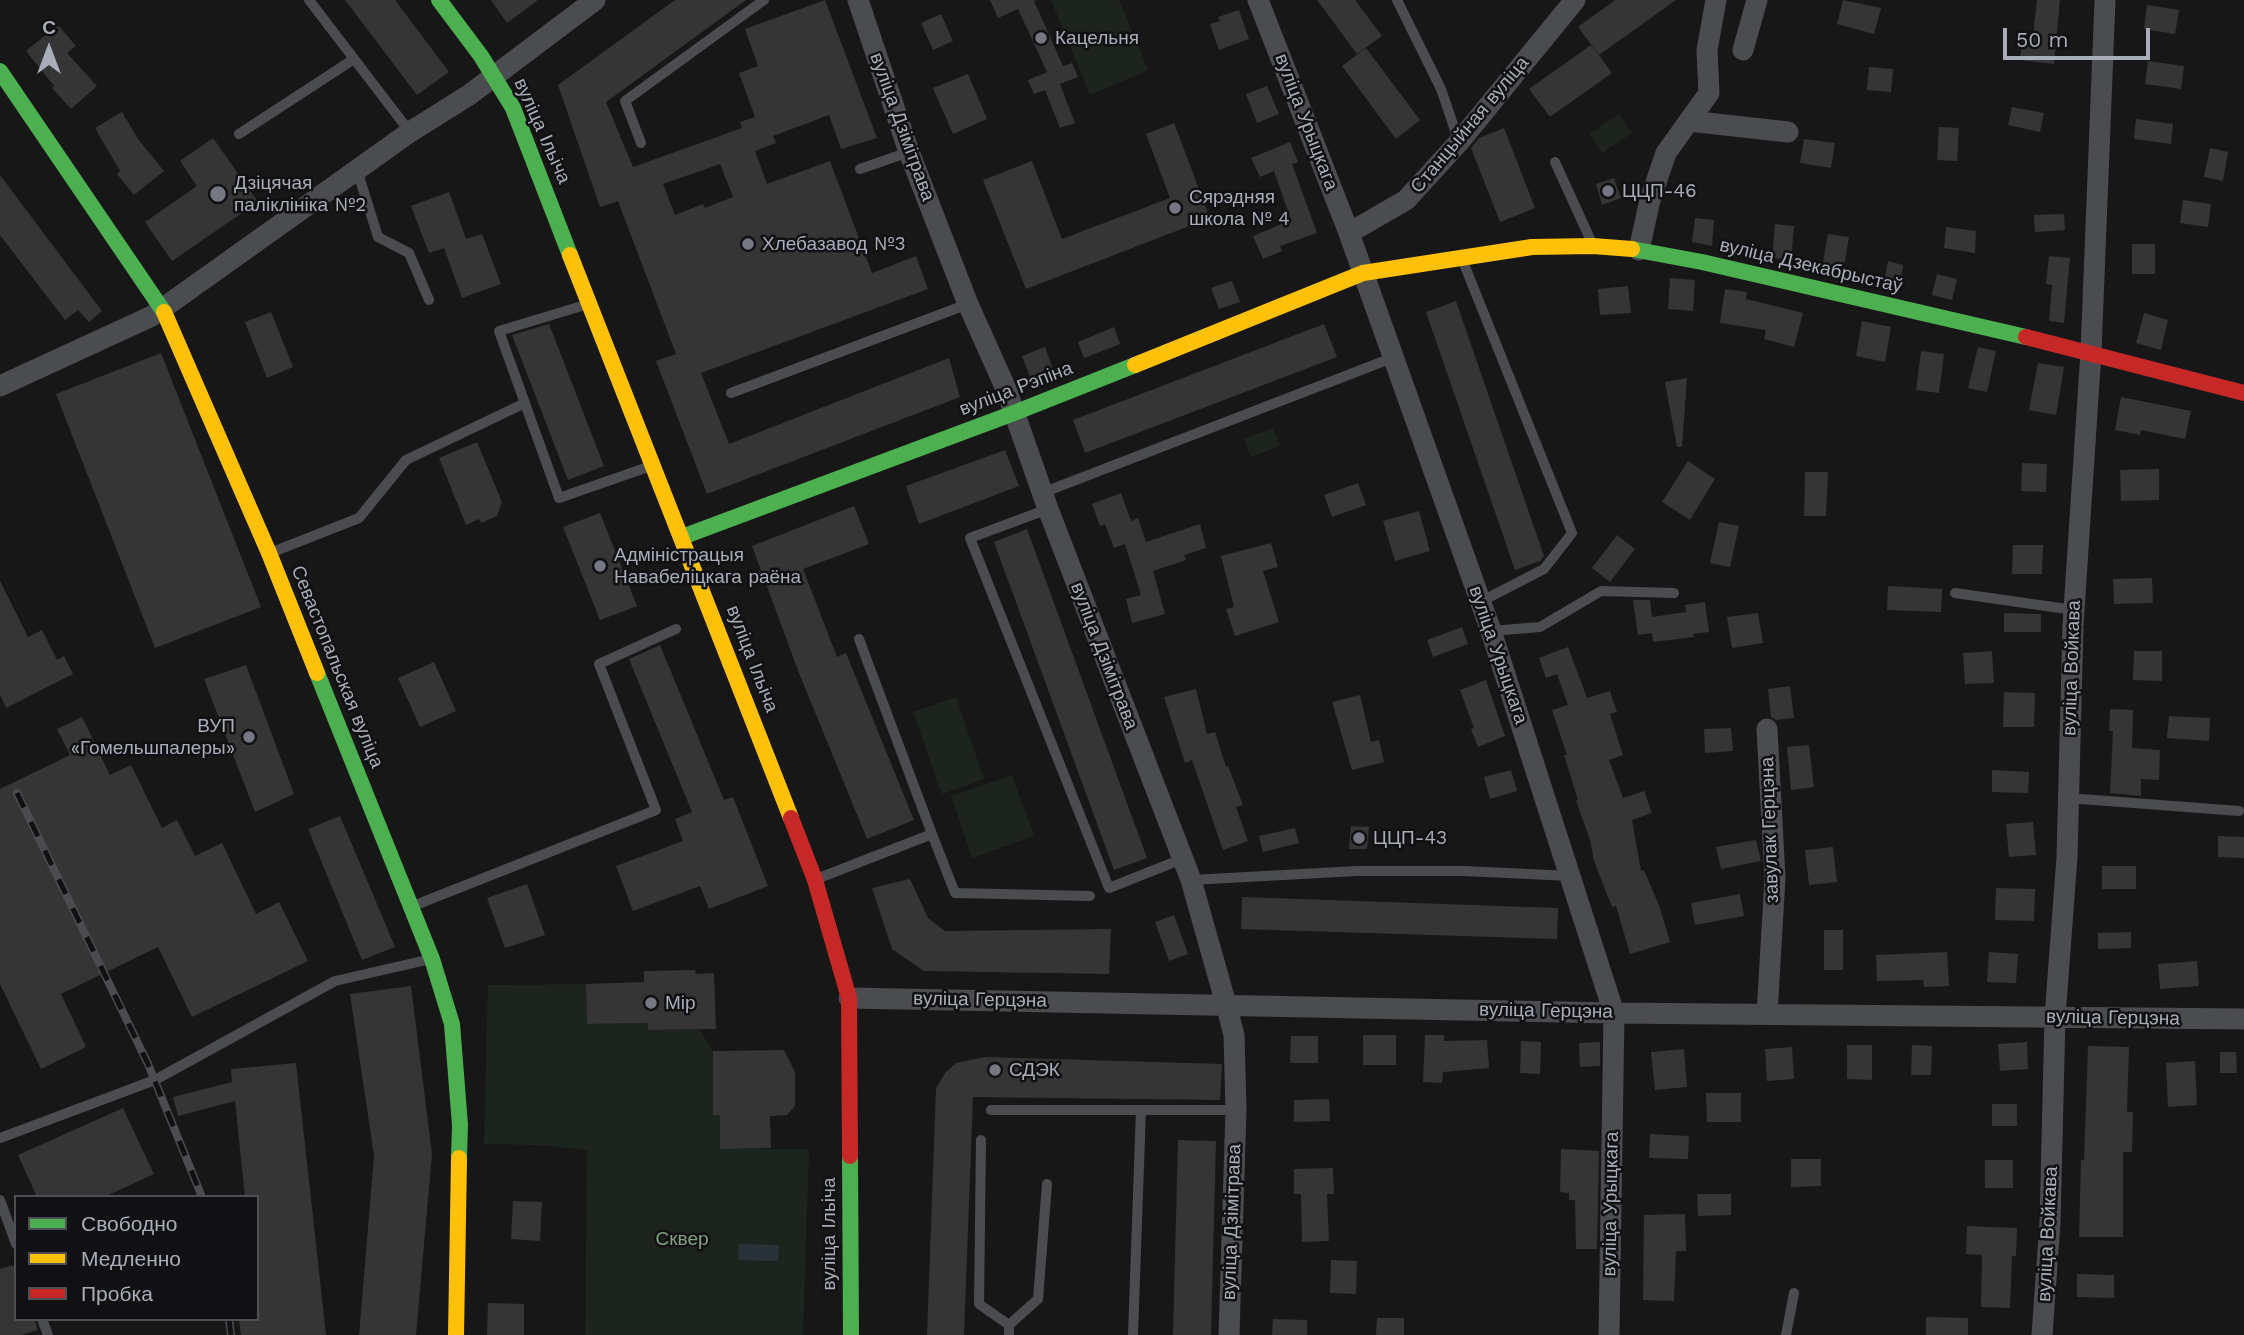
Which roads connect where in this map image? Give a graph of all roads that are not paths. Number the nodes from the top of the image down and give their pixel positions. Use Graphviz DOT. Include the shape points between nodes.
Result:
graph roads {
  1 [pos="309,0"];
  2 [pos="439,0"];
  3 [pos="595,0"];
  4 [pos="764,0"];
  5 [pos="858,0"];
  6 [pos="1258,0"];
  7 [pos="1397,0"];
  8 [pos="1575,0"];
  9 [pos="1716,0"];
  10 [pos="1757,0"];
  11 [pos="2105,0"];
  12 [pos="1743,50"];
  13 [pos="354,60"];
  14 [pos="0,71"];
  15 [pos="494,76"];
  16 [pos="1689,121"];
  17 [pos="410,132"];
  18 [pos="1788,132"];
  19 [pos="239,134"];
  20 [pos="1459,142"];
  21 [pos="641,143"];
  22 [pos="909,152"];
  23 [pos="1555,162"];
  24 [pos="860,169"];
  25 [pos="357,170"];
  26 [pos="1349,233"];
  27 [pos="1593,246"];
  28 [pos="1639,250"];
  29 [pos="1462,257"];
  30 [pos="1363,273"];
  31 [pos="429,300"];
  32 [pos="591,303"];
  33 [pos="968,304"];
  34 [pos="163,309"];
  35 [pos="2091,352"];
  36 [pos="1392,358"];
  37 [pos="0,386"];
  38 [pos="731,393"];
  39 [pos="2244,393"];
  40 [pos="525,403"];
  41 [pos="1014,413"];
  42 [pos="655,465"];
  43 [pos="1045,501"];
  44 [pos="682,537"];
  45 [pos="269,553"];
  46 [pos="1674,593"];
  47 [pos="1955,593"];
  48 [pos="1480,602"];
  49 [pos="2074,610"];
  50 [pos="676,629"];
  51 [pos="1491,631"];
  52 [pos="859,639"];
  53 [pos="1767,729"];
  54 [pos="2068,798"];
  55 [pos="2239,811"];
  56 [pos="932,834"];
  57 [pos="1182,859"];
  58 [pos="1571,876"];
  59 [pos="815,880"];
  60 [pos="1191,880"];
  61 [pos="1090,896"];
  62 [pos="411,907"];
  63 [pos="432,959"];
  64 [pos="849,998"];
  65 [pos="1226,1004"];
  66 [pos="1615,1013"];
  67 [pos="1767,1014"];
  68 [pos="2055,1017"];
  69 [pos="2244,1019"];
  70 [pos="991,1110"];
  71 [pos="1141,1110"];
  72 [pos="1236,1110"];
  73 [pos="0,1138"];
  74 [pos="981,1140"];
  75 [pos="1046,1184"];
  76 [pos="0,1200"];
  77 [pos="14,1238"];
  78 [pos="1794,1293"];
  79 [pos="1009,1330"];
  80 [pos="456,1335"];
  81 [pos="851,1335"];
  82 [pos="1133,1335"];
  83 [pos="1229,1335"];
  84 [pos="1609,1335"];
  85 [pos="1786,1335"];
  86 [pos="2042,1335"];
  1 -- 13 [label="lane"];
  2 -- 15 [label="street, вуліца Ільіча"];
  3 -- 15 [label="street"];
  4 -- 21 [label="lane" via="625,101"];
  5 -- 22 [label="street, вуліца Дзімітрава"];
  6 -- 26 [label="street, вуліца Урыцкага"];
  7 -- 20 [label="lane" via="1441,89"];
  8 -- 20 [label="street, Станцыйная вуліца"];
  9 -- 16 [label="street" via="1707,50 1709,93"];
  10 -- 12 [label="street"];
  11 -- 35 [label="street, вуліца Войкава"];
  13 -- 17 [label="lane"];
  13 -- 19 [label="lane"];
  14 -- 34 [label="street, Севастопальская вуліца"];
  15 -- 17 [label="street"];
  15 -- 32 [label="street, вуліца Ільіча" via="513,108"];
  16 -- 18 [label="street"];
  16 -- 28 [label="street" via="1667,152"];
  17 -- 25 [label="street"];
  20 -- 26 [label="street, Станцыйная вуліца" via="1406,200"];
  22 -- 24 [label="lane"];
  22 -- 33 [label="street, вуліца Дзімітрава"];
  23 -- 27 [label="lane"];
  25 -- 31 [label="lane" via="378,237 409,253"];
  25 -- 34 [label="street"];
  26 -- 30 [label="street, вуліца Урыцкага"];
  27 -- 28 [label="street, вуліца Дзекабрыстаў"];
  27 -- 29 [label="street, вуліца Дзекабрыстаў" via="1532,247"];
  28 -- 35 [label="street, вуліца Дзекабрыстаў"];
  29 -- 30 [label="street, вуліца Дзекабрыстаў"];
  29 -- 48 [label="lane" via="1573,533 1544,569"];
  30 -- 36 [label="street, вуліца Урыцкага"];
  30 -- 41 [label="street, вуліца Рэпіна"];
  32 -- 40 [label="lane" via="499,331"];
  32 -- 42 [label="street, вуліца Ільіча"];
  33 -- 38 [label="lane"];
  33 -- 41 [label="street, вуліца Дзімітрава"];
  34 -- 37 [label="street"];
  34 -- 45 [label="street, Севастопальская вуліца"];
  35 -- 39 [label="street, вуліца Дзекабрыстаў"];
  35 -- 49 [label="street, вуліца Войкава"];
  36 -- 43 [label="lane"];
  36 -- 48 [label="street, вуліца Урыцкага"];
  40 -- 42 [label="lane" via="559,498"];
  40 -- 45 [label="lane" via="406,460 359,518"];
  41 -- 43 [label="street, вуліца Дзімітрава"];
  41 -- 44 [label="street, вуліца Рэпіна"];
  42 -- 44 [label="street, вуліца Ільіча"];
  43 -- 57 [label="street, вуліца Дзімітрава"];
  43 -- 57 [label="lane" via="971,538 1109,888"];
  44 -- 59 [label="street, вуліца Ільіча"];
  45 -- 62 [label="street, Севастопальская вуліца"];
  46 -- 51 [label="lane" via="1601,591 1540,627"];
  47 -- 49 [label="lane"];
  48 -- 51 [label="street, вуліца Урыцкага"];
  49 -- 54 [label="street, вуліца Войкава"];
  50 -- 62 [label="lane" via="599,664 656,810"];
  51 -- 58 [label="street, вуліца Урыцкага"];
  52 -- 56 [label="lane"];
  53 -- 67 [label="street, завулак Герцэна" via="1775,878"];
  54 -- 55 [label="lane"];
  54 -- 68 [label="street, вуліца Войкава"];
  56 -- 59 [label="lane"];
  56 -- 61 [label="lane" via="955,893"];
  57 -- 60 [label="street, вуліца Дзімітрава"];
  58 -- 60 [label="lane" via="1357,871"];
  58 -- 66 [label="street, вуліца Урыцкага"];
  59 -- 64 [label="street, вуліца Ільіча"];
  60 -- 65 [label="street, вуліца Дзімітрава"];
  62 -- 63 [label="street, Севастопальская вуліца"];
  63 -- 73 [label="lane" via="335,981 155,1080"];
  63 -- 80 [label="street, Севастопальская вуліца" via="452,1024 460,1125"];
  64 -- 65 [label="street, вуліца Герцэна"];
  64 -- 81 [label="street, вуліца Ільіча"];
  65 -- 66 [label="street, вуліца Герцэна"];
  65 -- 72 [label="street, вуліца Дзімітрава" via="1234,1035"];
  66 -- 67 [label="street, вуліца Герцэна"];
  66 -- 84 [label="street, вуліца Урыцкага"];
  67 -- 68 [label="street, вуліца Герцэна"];
  68 -- 69 [label="street, вуліца Герцэна"];
  68 -- 86 [label="street, вуліца Войкава"];
  70 -- 71 [label="lane"];
  71 -- 72 [label="lane"];
  71 -- 82 [label="lane"];
  72 -- 83 [label="street, вуліца Дзімітрава"];
  74 -- 79 [label="lane" via="979,1304"];
  75 -- 79 [label="lane" via="1038,1299"];
  76 -- 77 [label="lane"];
  78 -- 85 [label="lane"];
}
